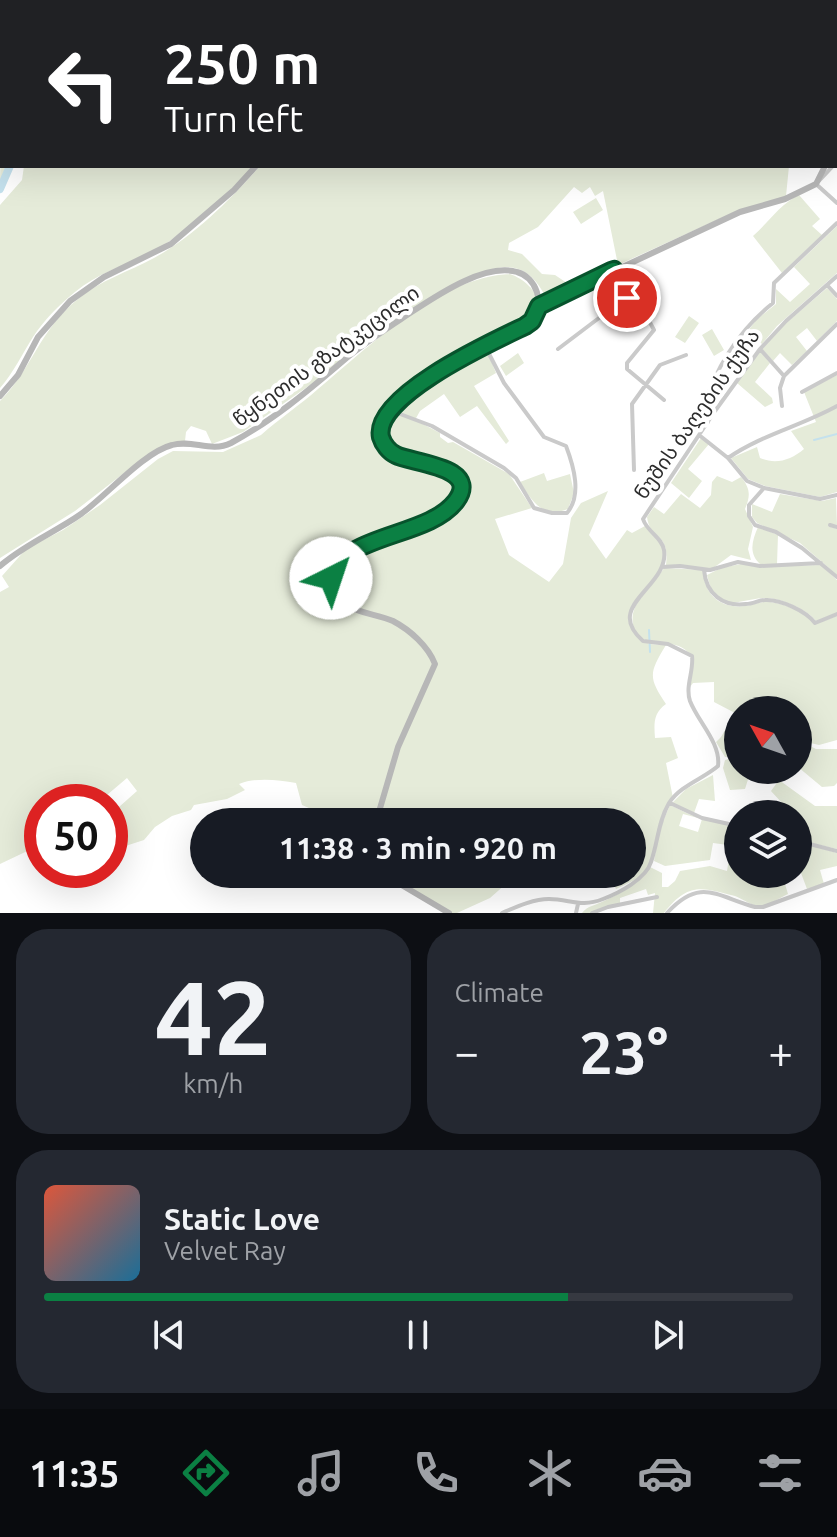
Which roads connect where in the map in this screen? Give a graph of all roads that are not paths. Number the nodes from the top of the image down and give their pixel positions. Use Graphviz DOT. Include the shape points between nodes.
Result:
graph roads {
  1 [pos="254,168"];
  2 [pos="824,168"];
  3 [pos="830,168"];
  4 [pos="816,184"];
  5 [pos="837,203"];
  6 [pos="837,223"];
  7 [pos="614,270"];
  8 [pos="837,276"];
  9 [pos="827,285"];
  10 [pos="632,293"];
  11 [pos="837,296"];
  12 [pos="539,306"];
  13 [pos="837,324"];
  14 [pos="484,344"];
  15 [pos="558,349"];
  16 [pos="760,349"];
  17 [pos="686,355"];
  18 [pos="837,373"];
  19 [pos="784,376"];
  20 [pos="645,383"];
  21 [pos="802,392"];
  22 [pos="0,396"];
  23 [pos="664,400"];
  24 [pos="782,406"];
  25 [pos="837,406"];
  26 [pos="392,411"];
  27 [pos="708,422"];
  28 [pos="699,435"];
  29 [pos="728,458"];
  30 [pos="634,470"];
  31 [pos="764,488"];
  32 [pos="837,495"];
  33 [pos="830,525"];
  34 [pos="837,527"];
  35 [pos="821,563"];
  36 [pos="0,566"];
  37 [pos="662,567"];
  38 [pos="704,570"];
  39 [pos="837,577"];
  40 [pos="837,614"];
  41 [pos="670,803"];
  42 [pos="380,808"];
  43 [pos="724,823"];
  44 [pos="812,845"];
  45 [pos="837,851"];
  46 [pos="837,880"];
  47 [pos="407,888"];
  48 [pos="657,897"];
  49 [pos="578,904"];
  50 [pos="449,913"];
  51 [pos="502,913"];
  52 [pos="576,913"];
  53 [pos="592,913"];
  54 [pos="667,913"];
  1 -- 22 [label="main road" via="164,250 104,277 70,301 38,337"];
  2 -- 4 [label="main road"];
  3 -- 4 [label="street"];
  4 -- 5 [label="street"];
  4 -- 7 [label="main road" via="740,212"];
  6 -- 27 [label="street" via="774,283 773,303 754,319 722,364 703,408"];
  7 -- 10 [label="street"];
  7 -- 12 [label="main road"];
  8 -- 9 [label="street, ნუშის ბაღების ქუჩა"];
  9 -- 11 [label="street"];
  9 -- 16 [label="street, ნუშის ბაღების ქუჩა"];
  10 -- 15 [label="street"];
  10 -- 20 [label="street" via="654,330 626,366"];
  12 -- 14 [label="main road" via="525,326"];
  12 -- 36 [label="main road, წყნეთის გზატკეცილი" via="534,285 510,270 452,287 242,436 221,447 172,445 156,452 81,514"];
  13 -- 19 [label="street"];
  14 -- 26 [label="main road" via="419,384"];
  14 -- 26 [label="street" via="504,383 544,437 566,446 576,494 567,513 534,508 504,468 432,426"];
  16 -- 19 [label="street"];
  16 -- 27 [label="street, ნუშის ბაღების ქუჩა"];
  17 -- 20 [label="street" via="660,365"];
  18 -- 21 [label="street"];
  19 -- 24 [label="street"];
  20 -- 23 [label="street"];
  20 -- 30 [label="street" via="630,409"];
  25 -- 29 [label="street" via="745,445"];
  26 -- 42 [label="main road" via="381,429 388,449 405,459 441,467 461,486 450,506 345,555 333,569 336,597 347,607 409,630 435,664 398,747"];
  27 -- 28 [label="street, ნუშის ბაღების ქუჩა"];
  28 -- 29 [label="street"];
  28 -- 37 [label="street, ნუშის ბაღების ქუჩა" via="643,519 664,549"];
  29 -- 31 [label="street" via="747,481"];
  31 -- 32 [label="street" via="820,499"];
  31 -- 35 [label="street" via="749,505 755,525 776,532"];
  33 -- 34 [label="street"];
  35 -- 38 [label="street" via="738,562"];
  35 -- 39 [label="street"];
  37 -- 38 [label="street"];
  37 -- 41 [label="street" via="635,602 629,621 643,641 668,644 692,656 687,691 719,761"];
  38 -- 40 [label="street" via="716,598 729,604 767,600 810,616 815,623"];
  41 -- 43 [label="street"];
  41 -- 49 [label="street" via="648,870 606,898"];
  44 -- 45 [label="street"];
  46 -- 54 [label="street" via="763,907 699,891 680,899"];
  47 -- 50 [label="main road"];
  48 -- 53 [label="street"];
  49 -- 51 [label="street" via="545,899"];
  49 -- 52 [label="street"];
}
